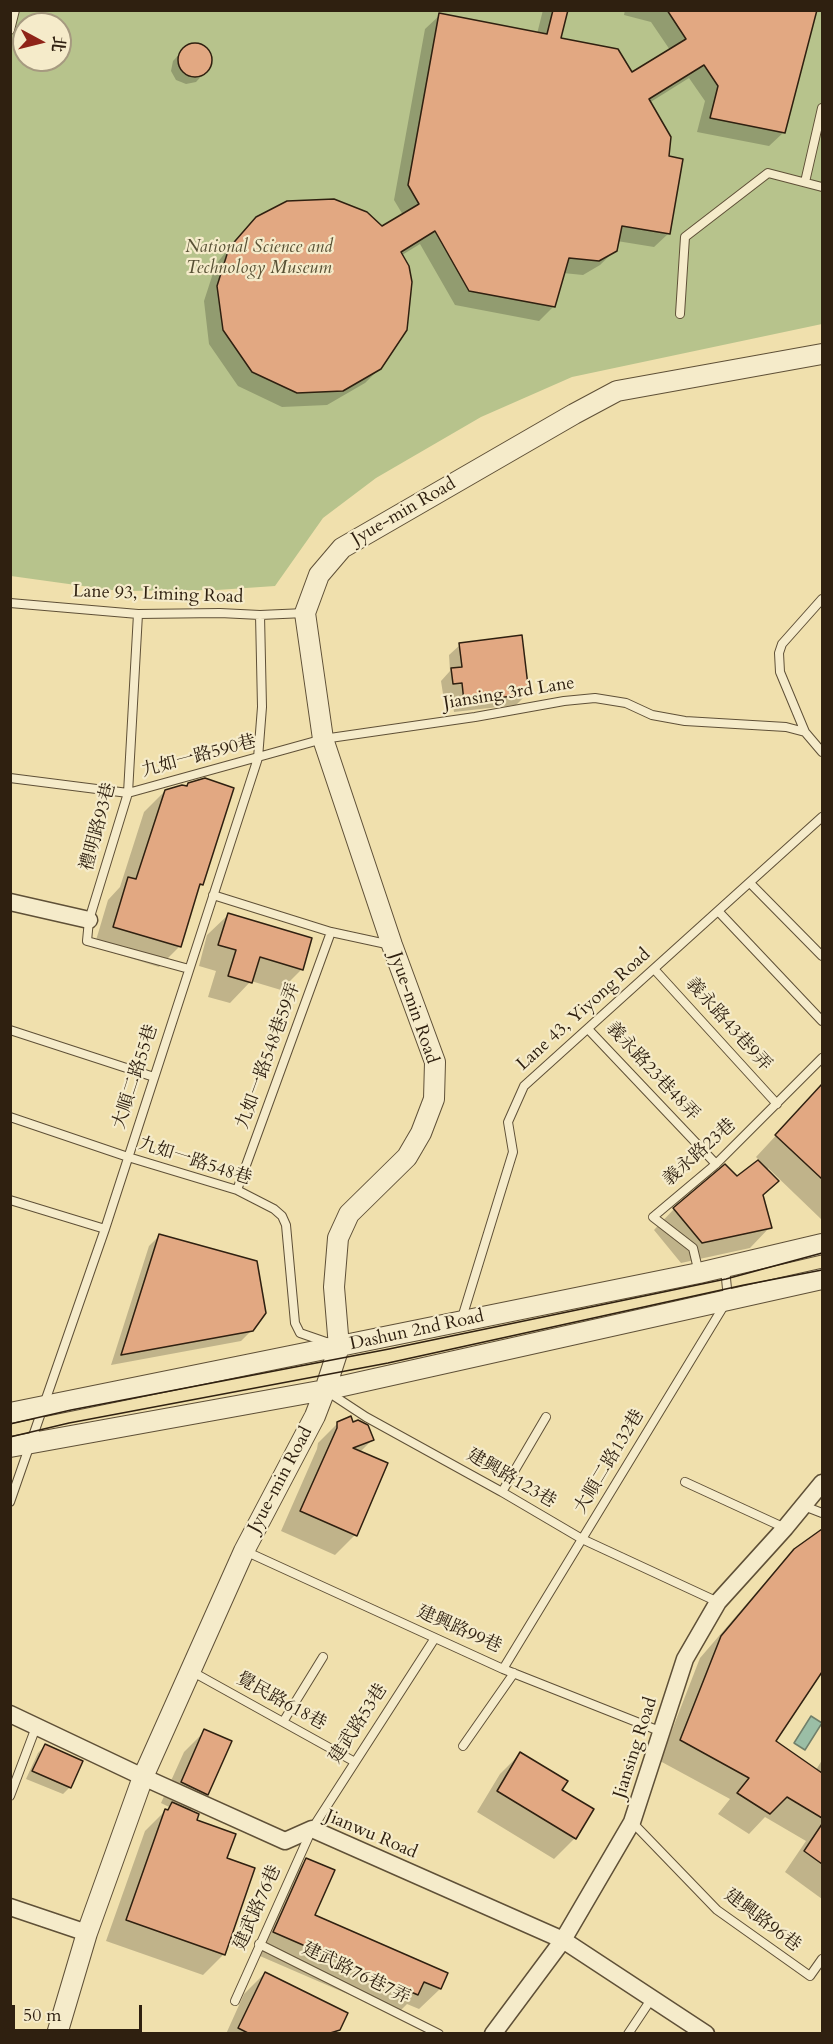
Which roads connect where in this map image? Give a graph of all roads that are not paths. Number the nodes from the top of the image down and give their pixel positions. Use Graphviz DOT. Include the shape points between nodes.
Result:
graph roads {
  1 [pos="822,108"];
  2 [pos="805,182"];
  3 [pos="822,187"];
  4 [pos="680,314"];
  5 [pos="822,354"];
  6 [pos="822,599"];
  7 [pos="10,603"];
  8 [pos="305,613"];
  9 [pos="138,614"];
  10 [pos="260,615"];
  11 [pos="805,732"];
  12 [pos="324,739"];
  13 [pos="822,752"];
  14 [pos="258,759"];
  15 [pos="10,778"];
  16 [pos="128,793"];
  17 [pos="822,817"];
  18 [pos="750,883"];
  19 [pos="213,895"];
  20 [pos="10,902"];
  21 [pos="718,911"];
  22 [pos="89,920"];
  23 [pos="331,932"];
  24 [pos="392,945"];
  25 [pos="822,957"];
  26 [pos="189,969"];
  27 [pos="654,969"];
  28 [pos="822,1021"];
  29 [pos="588,1029"];
  30 [pos="10,1030"];
  31 [pos="822,1058"];
  32 [pos="154,1077"];
  33 [pos="777,1104"];
  34 [pos="10,1117"];
  35 [pos="128,1157"];
  36 [pos="716,1164"];
  37 [pos="237,1190"];
  38 [pos="10,1200"];
  39 [pos="105,1229"];
  40 [pos="822,1244"];
  41 [pos="725,1267"];
  42 [pos="699,1273"];
  43 [pos="822,1279"];
  44 [pos="728,1299"];
  45 [pos="461,1322"];
  46 [pos="339,1347"];
  47 [pos="325,1390"];
  48 [pos="44,1405"];
  49 [pos="10,1413"];
  50 [pos="546,1417"];
  51 [pos="31,1442"];
  52 [pos="10,1447"];
  53 [pos="685,1482"];
  54 [pos="822,1483"];
  55 [pos="502,1492"];
  56 [pos="10,1502"];
  57 [pos="804,1506"];
  58 [pos="822,1514"];
  59 [pos="785,1528"];
  60 [pos="582,1539"];
  61 [pos="244,1551"];
  62 [pos="718,1602"];
  63 [pos="435,1638"];
  64 [pos="323,1657"];
  65 [pos="503,1669"];
  66 [pos="191,1671"];
  67 [pos="514,1673"];
  68 [pos="10,1714"];
  69 [pos="283,1722"];
  70 [pos="36,1726"];
  71 [pos="663,1732"];
  72 [pos="463,1746"];
  73 [pos="355,1762"];
  74 [pos="143,1777"];
  75 [pos="10,1796"];
  76 [pos="632,1822"];
  77 [pos="312,1829"];
  78 [pos="10,1906"];
  79 [pos="87,1933"];
  80 [pos="563,1940"];
  81 [pos="260,1944"];
  82 [pos="822,1959"];
  83 [pos="652,1998"];
  84 [pos="235,2001"];
  85 [pos="57,2034"];
  86 [pos="439,2034"];
  87 [pos="493,2034"];
  88 [pos="628,2034"];
  89 [pos="706,2034"];
  1 -- 2 [label="lane"];
  2 -- 3 [label="lane"];
  2 -- 4 [label="lane" via="768,173 685,237"];
  5 -- 8 [label="street, Jyue-min Road" via="617,392 342,548 319,574"];
  6 -- 11 [label="lane" via="782,644 779,654 780,672"];
  7 -- 9 [label="lane, Lane 93, Liming Road"];
  8 -- 10 [label="lane, Lane 93, Liming Road"];
  8 -- 12 [label="street, Jyue-min Road"];
  9 -- 10 [label="lane, Lane 93, Liming Road"];
  9 -- 16 [label="lane, 禮明路93巷"];
  10 -- 14 [label="lane, 大順二路55巷" via="262,707"];
  11 -- 12 [label="lane, Jiansing 3rd Lane" via="786,727 685,721 595,698"];
  11 -- 13 [label="lane"];
  12 -- 14 [label="lane, 九如一路590巷"];
  12 -- 24 [label="street, Jyue-min Road"];
  14 -- 16 [label="lane, 九如一路590巷"];
  14 -- 19 [label="lane, 大順二路55巷"];
  15 -- 16 [label="lane, 九如一路590巷"];
  16 -- 22 [label="lane, 禮明路93巷"];
  17 -- 18 [label="lane, Lane 43, Yiyong Road"];
  18 -- 21 [label="lane, Lane 43, Yiyong Road"];
  18 -- 25 [label="lane"];
  19 -- 23 [label="lane"];
  19 -- 26 [label="lane, 大順二路55巷"];
  20 -- 22 [label="street"];
  21 -- 27 [label="lane, Lane 43, Yiyong Road"];
  21 -- 28 [label="lane"];
  22 -- 26 [label="lane" via="87,942"];
  23 -- 24 [label="lane"];
  23 -- 37 [label="lane, 九如一路548巷59弄"];
  24 -- 46 [label="street, Jyue-min Road" via="435,1062 434,1099 407,1157 349,1214 338,1238 333,1287"];
  26 -- 32 [label="lane, 大順二路55巷"];
  27 -- 29 [label="lane, Lane 43, Yiyong Road"];
  27 -- 33 [label="lane, 義永路43巷9弄"];
  29 -- 36 [label="lane, 義永路23巷48弄"];
  29 -- 45 [label="lane, Lane 43, Yiyong Road" via="524,1086 508,1122 513,1152"];
  30 -- 32 [label="lane"];
  31 -- 33 [label="lane, 義永路23巷"];
  32 -- 35 [label="lane, 大順二路55巷"];
  33 -- 36 [label="lane, 義永路23巷"];
  34 -- 35 [label="lane, 九如一路548巷"];
  35 -- 37 [label="lane, 九如一路548巷"];
  35 -- 39 [label="lane, 大順二路55巷"];
  36 -- 42 [label="lane, 義永路23巷" via="652,1217 693,1248"];
  37 -- 46 [label="lane, 九如一路548巷" via="274,1209 286,1225 295,1323 300,1333"];
  38 -- 39 [label="lane"];
  39 -- 48 [label="lane, 大順二路55巷"];
  40 -- 41 [label="street, Dashun 2nd Road"];
  41 -- 42 [label="street, Dashun 2nd Road"];
  41 -- 44 [label="lane"];
  42 -- 45 [label="street, Dashun 2nd Road"];
  43 -- 44 [label="street, Dashun 2nd Road"];
  44 -- 47 [label="street, Dashun 2nd Road"];
  44 -- 60 [label="lane, 大順二路132巷"];
  45 -- 46 [label="street, Dashun 2nd Road"];
  46 -- 47 [label="street, Jyue-min Road"];
  46 -- 48 [label="street, Dashun 2nd Road"];
  47 -- 51 [label="street, Dashun 2nd Road"];
  47 -- 55 [label="lane, 建興路123巷"];
  47 -- 61 [label="street, Jyue-min Road"];
  48 -- 49 [label="street, Dashun 2nd Road"];
  48 -- 51 [label="lane, 大順二路55巷"];
  50 -- 55 [label="lane"];
  51 -- 52 [label="street, Dashun 2nd Road"];
  51 -- 56 [label="lane, 大順二路55巷"];
  53 -- 59 [label="lane"];
  54 -- 57 [label="street, Jiansing Road"];
  55 -- 60 [label="lane, 建興路123巷"];
  57 -- 58 [label="lane"];
  57 -- 59 [label="street, Jiansing Road"];
  59 -- 62 [label="street, Jiansing Road"];
  60 -- 62 [label="lane, 建興路123巷"];
  60 -- 65 [label="lane, 大順二路132巷"];
  61 -- 63 [label="lane, 建興路99巷"];
  61 -- 66 [label="street, Jyue-min Road"];
  62 -- 71 [label="street, Jiansing Road" via="686,1659"];
  63 -- 65 [label="lane, 建興路99巷"];
  63 -- 73 [label="lane, 建武路53巷"];
  64 -- 69 [label="lane"];
  65 -- 67 [label="lane, 建興路99巷"];
  66 -- 69 [label="lane, 覺民路618巷"];
  66 -- 74 [label="street, Jyue-min Road"];
  67 -- 71 [label="lane, 建興路99巷"];
  67 -- 72 [label="lane"];
  68 -- 70 [label="street, Jianwu Road"];
  69 -- 73 [label="lane, 覺民路618巷"];
  70 -- 74 [label="street, Jianwu Road"];
  70 -- 75 [label="lane"];
  71 -- 76 [label="street, Jiansing Road"];
  73 -- 77 [label="lane, 建武路53巷"];
  74 -- 77 [label="street, Jianwu Road" via="285,1841"];
  74 -- 79 [label="street, Jyue-min Road"];
  76 -- 80 [label="street, Jiansing Road"];
  76 -- 82 [label="lane, 建興路96巷" via="717,1910 810,1976"];
  77 -- 80 [label="street, Jianwu Road"];
  77 -- 81 [label="lane, 建武路76巷"];
  78 -- 79 [label="street"];
  79 -- 85 [label="street, Jyue-min Road"];
  80 -- 83 [label="street, Jianwu Road"];
  80 -- 87 [label="street, Jiansing Road"];
  81 -- 84 [label="lane, 建武路76巷"];
  81 -- 86 [label="lane, 建武路76巷7弄"];
  83 -- 88 [label="lane"];
  83 -- 89 [label="street, Jianwu Road"];
}
